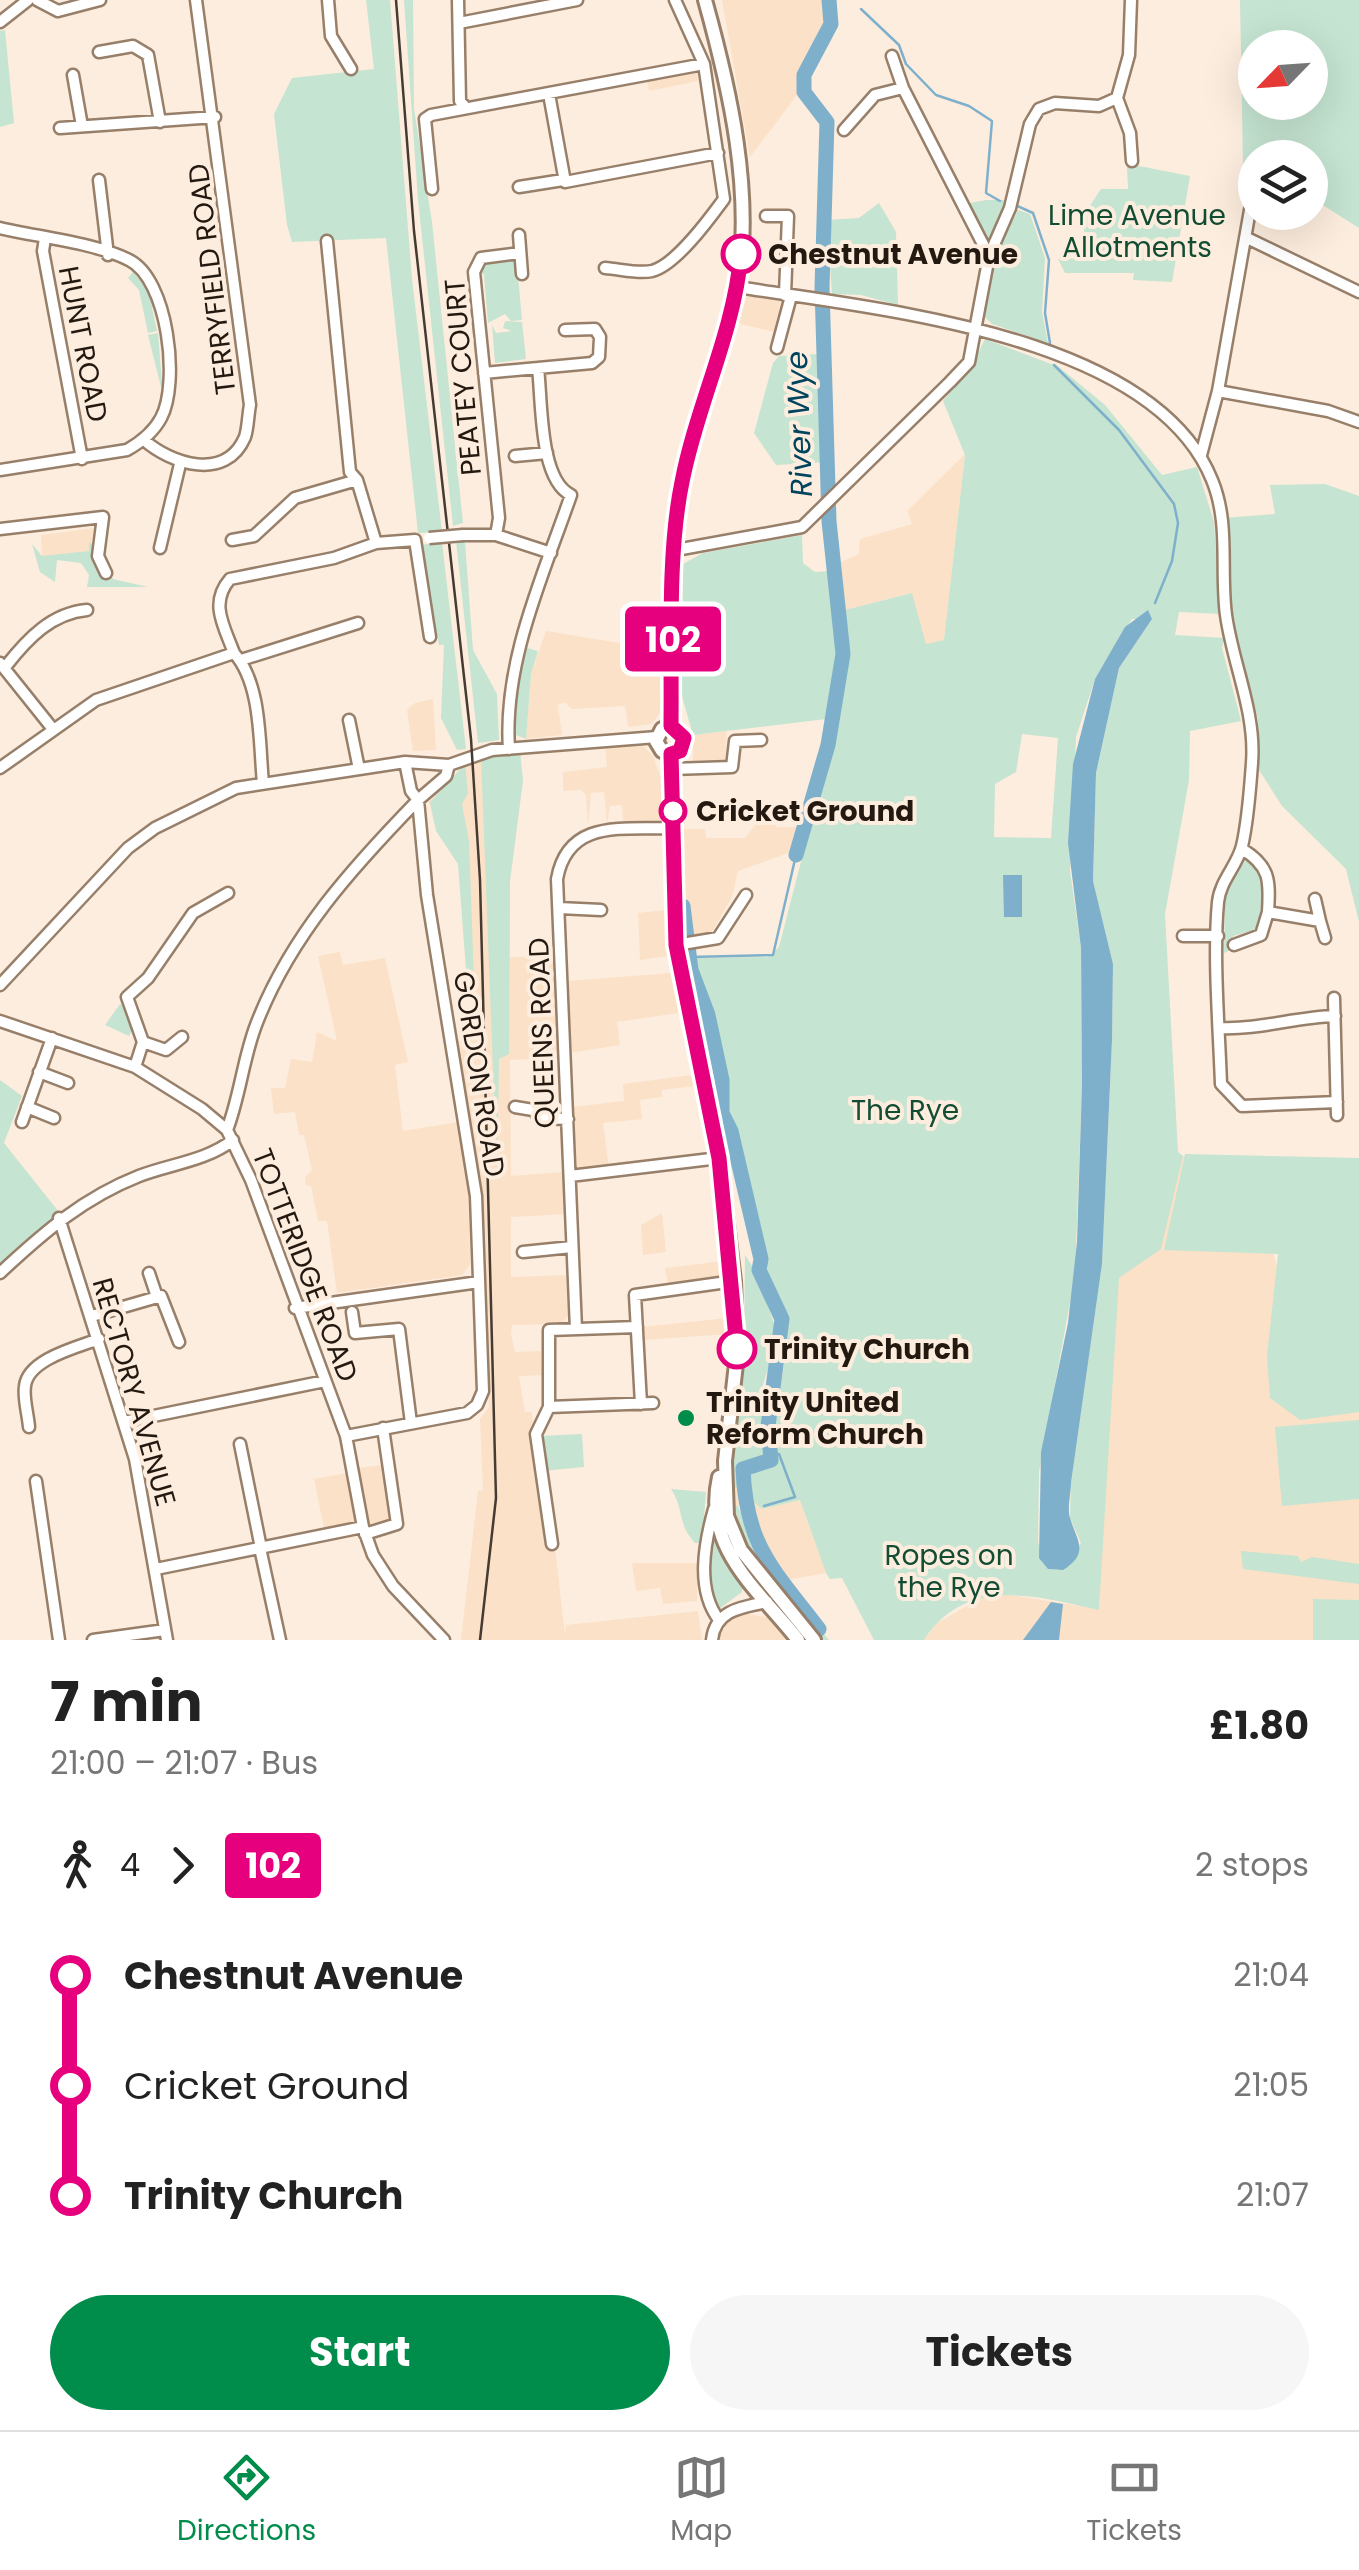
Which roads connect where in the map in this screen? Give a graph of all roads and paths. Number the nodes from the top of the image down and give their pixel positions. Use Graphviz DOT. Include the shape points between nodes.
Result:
graph roads {
  1 [pos="28,0"];
  2 [pos="37,0"];
  3 [pos="100,0"];
  4 [pos="196,0"];
  5 [pos="328,0"];
  6 [pos="458,0"];
  7 [pos="577,0"];
  8 [pos="675,0"];
  9 [pos="705,0"];
  10 [pos="1131,0"];
  11 [pos="0,22"];
  12 [pos="459,22"];
  13 [pos="99,52"];
  14 [pos="892,56"];
  15 [pos="704,64"];
  16 [pos="351,70"];
  17 [pos="73,75"];
  18 [pos="904,88"];
  19 [pos="549,94"];
  20 [pos="1117,98"];
  21 [pos="466,108"];
  22 [pos="215,117"];
  23 [pos="160,122"];
  24 [pos="82,126"];
  25 [pos="60,128"];
  26 [pos="844,130"];
  27 [pos="718,153"];
  28 [pos="1132,161"];
  29 [pos="99,180"];
  30 [pos="563,180"];
  31 [pos="520,187"];
  32 [pos="432,189"];
  33 [pos="724,199"];
  34 [pos="740,200"];
  35 [pos="766,216"];
  36 [pos="0,228"];
  37 [pos="1248,230"];
  38 [pos="519,236"];
  39 [pos="45,238"];
  40 [pos="1247,238"];
  41 [pos="327,240"];
  42 [pos="520,252"];
  43 [pos="108,254"];
  44 [pos="989,256"];
  45 [pos="605,268"];
  46 [pos="522,274"];
  47 [pos="738,287"];
  48 [pos="1359,292"];
  49 [pos="788,295"];
  50 [pos="978,327"];
  51 [pos="565,330"];
  52 [pos="777,348"];
  53 [pos="538,368"];
  54 [pos="484,373"];
  55 [pos="1218,392"];
  56 [pos="1359,422"];
  57 [pos="144,440"];
  58 [pos="547,453"];
  59 [pos="515,456"];
  60 [pos="1201,456"];
  61 [pos="82,459"];
  62 [pos="180,464"];
  63 [pos="0,470"];
  64 [pos="357,480"];
  65 [pos="576,482"];
  66 [pos="570,495"];
  67 [pos="0,529"];
  68 [pos="496,535"];
  69 [pos="232,540"];
  70 [pos="415,540"];
  71 [pos="376,543"];
  72 [pos="160,548"];
  73 [pos="676,550"];
  74 [pos="551,554"];
  75 [pos="106,573"];
  76 [pos="87,610"];
  77 [pos="358,623"];
  78 [pos="430,637"];
  79 [pos="237,657"];
  80 [pos="3,664"];
  81 [pos="348,720"];
  82 [pos="671,726"];
  83 [pos="52,728"];
  84 [pos="656,737"];
  85 [pos="761,740"];
  86 [pos="509,749"];
  87 [pos="405,762"];
  88 [pos="672,762"];
  89 [pos="449,765"];
  90 [pos="0,768"];
  91 [pos="358,769"];
  92 [pos="263,784"];
  93 [pos="418,800"];
  94 [pos="673,828"];
  95 [pos="1242,849"];
  96 [pos="228,893"];
  97 [pos="746,895"];
  98 [pos="1315,899"];
  99 [pos="559,908"];
  100 [pos="601,910"];
  101 [pos="1268,912"];
  102 [pos="1320,921"];
  103 [pos="1182,936"];
  104 [pos="1218,936"];
  105 [pos="1325,938"];
  106 [pos="1234,944"];
  107 [pos="676,945"];
  108 [pos="0,985"];
  109 [pos="1334,998"];
  110 [pos="1334,1016"];
  111 [pos="0,1020"];
  112 [pos="1219,1028"];
  113 [pos="182,1037"];
  114 [pos="52,1038"];
  115 [pos="143,1042"];
  116 [pos="135,1067"];
  117 [pos="38,1072"];
  118 [pos="68,1082"];
  119 [pos="1337,1102"];
  120 [pos="27,1107"];
  121 [pos="515,1108"];
  122 [pos="1337,1115"];
  123 [pos="54,1118"];
  124 [pos="568,1119"];
  125 [pos="22,1122"];
  126 [pos="230,1135"];
  127 [pos="719,1158"];
  128 [pos="570,1176"];
  129 [pos="59,1218"];
  130 [pos="572,1248"];
  131 [pos="524,1252"];
  132 [pos="149,1273"];
  133 [pos="0,1274"];
  134 [pos="734,1281"];
  135 [pos="479,1282"];
  136 [pos="157,1297"];
  137 [pos="295,1308"];
  138 [pos="352,1312"];
  139 [pos="92,1316"];
  140 [pos="637,1326"];
  141 [pos="576,1329"];
  142 [pos="99,1339"];
  143 [pos="179,1342"];
  144 [pos="325,1380"];
  145 [pos="549,1407"];
  146 [pos="124,1422"];
  147 [pos="411,1423"];
  148 [pos="29,1427"];
  149 [pos="383,1428"];
  150 [pos="346,1436"];
  151 [pos="240,1444"];
  152 [pos="36,1481"];
  153 [pos="719,1505"];
  154 [pos="364,1530"];
  155 [pos="552,1544"];
  156 [pos="260,1548"];
  157 [pos="156,1569"];
  158 [pos="772,1599"];
  159 [pos="719,1620"];
  160 [pos="166,1635"];
  161 [pos="59,1640"];
  162 [pos="93,1640"];
  163 [pos="280,1640"];
  164 [pos="444,1640"];
  165 [pos="712,1640"];
  166 [pos="798,1640"];
  167 [pos="814,1640"];
  1 -- 11 [label="street"];
  2 -- 3 [label="street" via="58,11"];
  4 -- 22 [label="street"];
  5 -- 16 [label="street" via="331,36"];
  6 -- 12 [label="street"];
  7 -- 12 [label="street"];
  8 -- 15 [label="street"];
  9 -- 34 [label="main road" via="732,115"];
  10 -- 20 [label="street"];
  12 -- 21 [label="street" via="460,101"];
  13 -- 23 [label="street" via="133,46 148,55"];
  14 -- 18 [label="street"];
  15 -- 19 [label="street"];
  15 -- 27 [label="street"];
  17 -- 24 [label="street"];
  18 -- 26 [label="street" via="874,94"];
  18 -- 44 [label="street"];
  19 -- 21 [label="street"];
  19 -- 30 [label="street"];
  20 -- 28 [label="street"];
  20 -- 44 [label="street" via="1098,106 1055,103 1039,109"];
  21 -- 32 [label="street" via="425,120"];
  22 -- 23 [label="street"];
  22 -- 62 [label="street, TERRYFIELD ROAD" via="250,405 234,452 201,466"];
  23 -- 24 [label="street"];
  24 -- 25 [label="street"];
  27 -- 30 [label="street"];
  27 -- 33 [label="street"];
  29 -- 43 [label="street"];
  30 -- 31 [label="street"];
  33 -- 34 [label="street"];
  33 -- 45 [label="street" via="699,235 662,267"];
  34 -- 47 [label="main road"];
  35 -- 49 [label="street" via="788,216"];
  36 -- 39 [label="street"];
  37 -- 40 [label="street"];
  38 -- 42 [label="street"];
  39 -- 43 [label="street"];
  39 -- 61 [label="street, HUNT ROAD" via="42,251"];
  40 -- 48 [label="street"];
  40 -- 55 [label="street"];
  41 -- 64 [label="street" via="350,472"];
  42 -- 46 [label="street"];
  42 -- 54 [label="street, PEATEY COURT" via="475,263"];
  43 -- 57 [label="street" via="146,272 158,298 171,385 161,417"];
  44 -- 50 [label="street"];
  47 -- 49 [label="street"];
  47 -- 73 [label="main road" via="690,442"];
  49 -- 50 [label="street"];
  49 -- 52 [label="street"];
  50 -- 60 [label="street" via="1118,380"];
  50 -- 73 [label="street" via="969,362 802,527"];
  51 -- 53 [label="street" via="596,330 600,357"];
  53 -- 54 [label="street"];
  53 -- 58 [label="street"];
  54 -- 68 [label="street, PEATEY COURT"];
  55 -- 56 [label="street"];
  55 -- 60 [label="street"];
  57 -- 61 [label="street"];
  57 -- 62 [label="street"];
  58 -- 59 [label="street"];
  58 -- 66 [label="street" via="552,480"];
  60 -- 95 [label="street" via="1224,531 1229,637 1252,721"];
  61 -- 63 [label="street"];
  62 -- 72 [label="street"];
  64 -- 69 [label="street" via="304,494 254,536"];
  64 -- 71 [label="street"];
  65 -- 66 [label="street"];
  66 -- 74 [label="street"];
  67 -- 75 [label="street" via="104,517 98,556"];
  68 -- 70 [label="street, bridge"];
  68 -- 74 [label="street"];
  70 -- 71 [label="street"];
  70 -- 78 [label="street"];
  71 -- 79 [label="street" via="230,579 217,605"];
  73 -- 82 [label="main road"];
  74 -- 86 [label="street" via="509,694"];
  76 -- 80 [label="street" via="62,612"];
  77 -- 79 [label="street"];
  79 -- 83 [label="street" via="96,700"];
  79 -- 92 [label="street" via="255,708"];
  80 -- 83 [label="street"];
  81 -- 91 [label="street"];
  82 -- 84 [label="main road"];
  82 -- 88 [label="main road" via="684,738"];
  83 -- 90 [label="street"];
  84 -- 86 [label="street"];
  84 -- 88 [label="main road"];
  85 -- 88 [label="street" via="735,741 732,768"];
  86 -- 89 [label="street"];
  87 -- 89 [label="street"];
  87 -- 91 [label="street"];
  87 -- 93 [label="street, GORDON ROAD"];
  88 -- 94 [label="main road"];
  89 -- 93 [label="street" via="446,776"];
  91 -- 92 [label="street"];
  92 -- 108 [label="street" via="197,805 128,848"];
  93 -- 126 [label="street" via="283,961 255,1028"];
  93 -- 135 [label="street, GORDON ROAD" via="476,1196"];
  94 -- 99 [label="street, QUEENS ROAD" via="579,836 560,861"];
  94 -- 107 [label="main road"];
  95 -- 101 [label="street" via="1261,860 1270,876"];
  95 -- 104 [label="street" via="1218,898"];
  96 -- 115 [label="street" via="193,913 127,997"];
  97 -- 107 [label="street" via="718,938"];
  98 -- 102 [label="street"];
  99 -- 100 [label="street"];
  99 -- 124 [label="street, QUEENS ROAD"];
  101 -- 102 [label="street"];
  101 -- 106 [label="street" via="1261,936"];
  102 -- 105 [label="street"];
  103 -- 104 [label="street"];
  104 -- 112 [label="street"];
  107 -- 127 [label="main road"];
  109 -- 110 [label="street"];
  110 -- 112 [label="street" via="1305,1016 1256,1030"];
  110 -- 119 [label="street"];
  111 -- 114 [label="street, TOTTERIDGE ROAD"];
  112 -- 119 [label="street" via="1222,1084 1242,1106"];
  113 -- 115 [label="street" via="166,1050"];
  114 -- 116 [label="street, TOTTERIDGE ROAD"];
  114 -- 117 [label="street"];
  115 -- 116 [label="street"];
  116 -- 126 [label="street, TOTTERIDGE ROAD"];
  117 -- 118 [label="street"];
  117 -- 120 [label="street"];
  119 -- 122 [label="street"];
  120 -- 123 [label="street"];
  120 -- 125 [label="street"];
  121 -- 124 [label="street"];
  124 -- 128 [label="street, QUEENS ROAD"];
  126 -- 129 [label="street" via="220,1150 126,1182"];
  126 -- 137 [label="street, TOTTERIDGE ROAD"];
  127 -- 128 [label="street"];
  127 -- 134 [label="main road"];
  128 -- 130 [label="street, QUEENS ROAD"];
  129 -- 133 [label="street"];
  129 -- 139 [label="street, RECTORY AVENUE"];
  130 -- 131 [label="street"];
  130 -- 141 [label="street, QUEENS ROAD"];
  132 -- 136 [label="street"];
  134 -- 140 [label="street" via="636,1296"];
  134 -- 153 [label="main road" via="738,1355"];
  135 -- 137 [label="street"];
  135 -- 147 [label="street, GORDON ROAD" via="478,1405"];
  136 -- 139 [label="street"];
  136 -- 143 [label="street"];
  137 -- 144 [label="street, TOTTERIDGE ROAD"];
  138 -- 147 [label="street" via="355,1333 399,1329"];
  139 -- 142 [label="street, RECTORY AVENUE"];
  140 -- 141 [label="street"];
  140 -- 145 [label="street" via="647,1403"];
  141 -- 145 [label="street" via="549,1330"];
  142 -- 146 [label="street, RECTORY AVENUE"];
  142 -- 148 [label="street" via="52,1358 27,1378"];
  144 -- 146 [label="street"];
  144 -- 150 [label="street, TOTTERIDGE ROAD"];
  145 -- 155 [label="street" via="536,1434"];
  146 -- 157 [label="street, RECTORY AVENUE"];
  147 -- 149 [label="street"];
  149 -- 150 [label="street"];
  149 -- 154 [label="street" via="397,1524"];
  150 -- 154 [label="street, TOTTERIDGE ROAD"];
  151 -- 156 [label="street"];
  152 -- 161 [label="street"];
  153 -- 158 [label="main road"];
  153 -- 159 [label="street" via="705,1550 706,1603"];
  154 -- 156 [label="street"];
  154 -- 164 [label="street, TOTTERIDGE ROAD" via="392,1586"];
  156 -- 157 [label="street"];
  156 -- 163 [label="street"];
  157 -- 160 [label="street, RECTORY AVENUE"];
  158 -- 159 [label="street" via="736,1607"];
  158 -- 166 [label="main road"];
  158 -- 167 [label="main road"];
  159 -- 165 [label="street"];
  160 -- 162 [label="street"];
}
